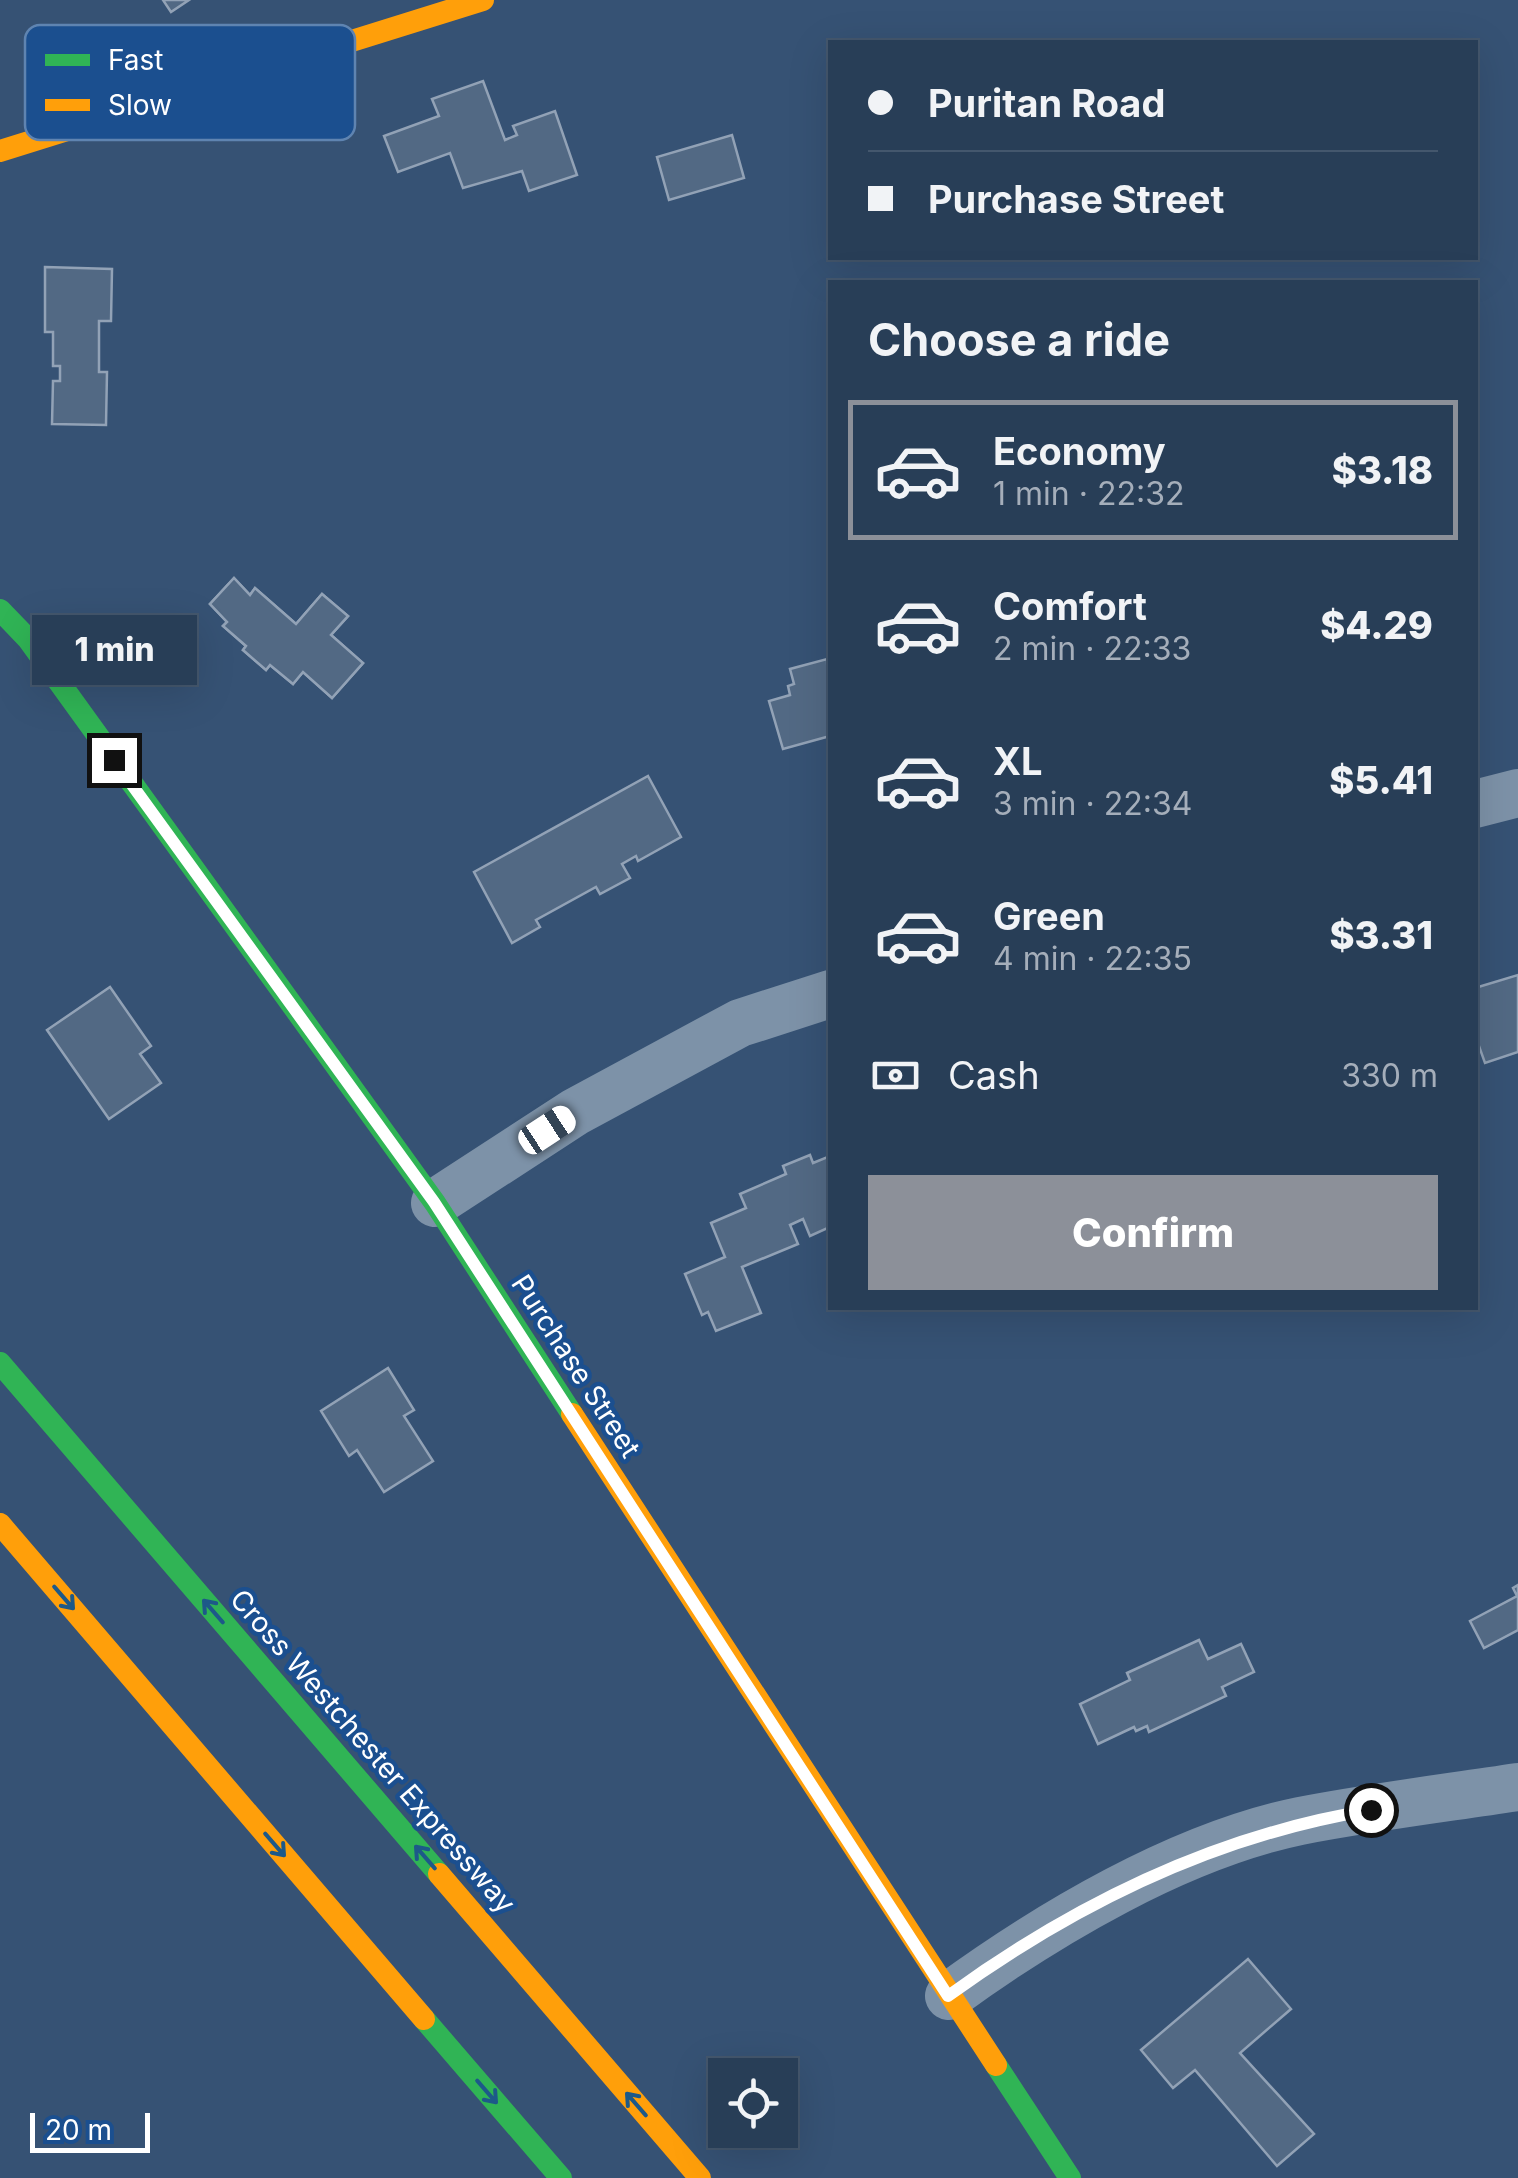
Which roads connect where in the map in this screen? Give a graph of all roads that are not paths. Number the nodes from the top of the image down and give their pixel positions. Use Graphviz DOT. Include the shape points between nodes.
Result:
graph roads {
  1 [pos="484,0"];
  2 [pos="355,39"];
  3 [pos="37,140"];
  4 [pos="0,151"];
  5 [pos="0,610"];
  6 [pos="1518,793"];
  7 [pos="1478,803"];
  8 [pos="828,995"];
  9 [pos="434,1202"];
  10 [pos="0,1363"];
  11 [pos="0,1524"];
  12 [pos="1518,1787"];
  13 [pos="948,1996"];
  14 [pos="561,2178"];
  15 [pos="700,2178"];
  16 [pos="1070,2178"];
  1 -- 2 [label="main road"];
  3 -- 4 [label="main road"];
  5 -- 9 [label="main road, Purchase Street" via="28,639"];
  6 -- 7 [label="street"];
  8 -- 9 [label="street" via="740,1024 575,1112"];
  9 -- 13 [label="main road, Purchase Street"];
  15 -- 10 [label="main road, Cross Westchester Expressway, one-way"];
  11 -- 14 [label="main road, one-way"];
  12 -- 13 [label="street" via="1298,1822 1224,1844 1010,1952"];
  13 -- 16 [label="main road, Purchase Street"];
}
